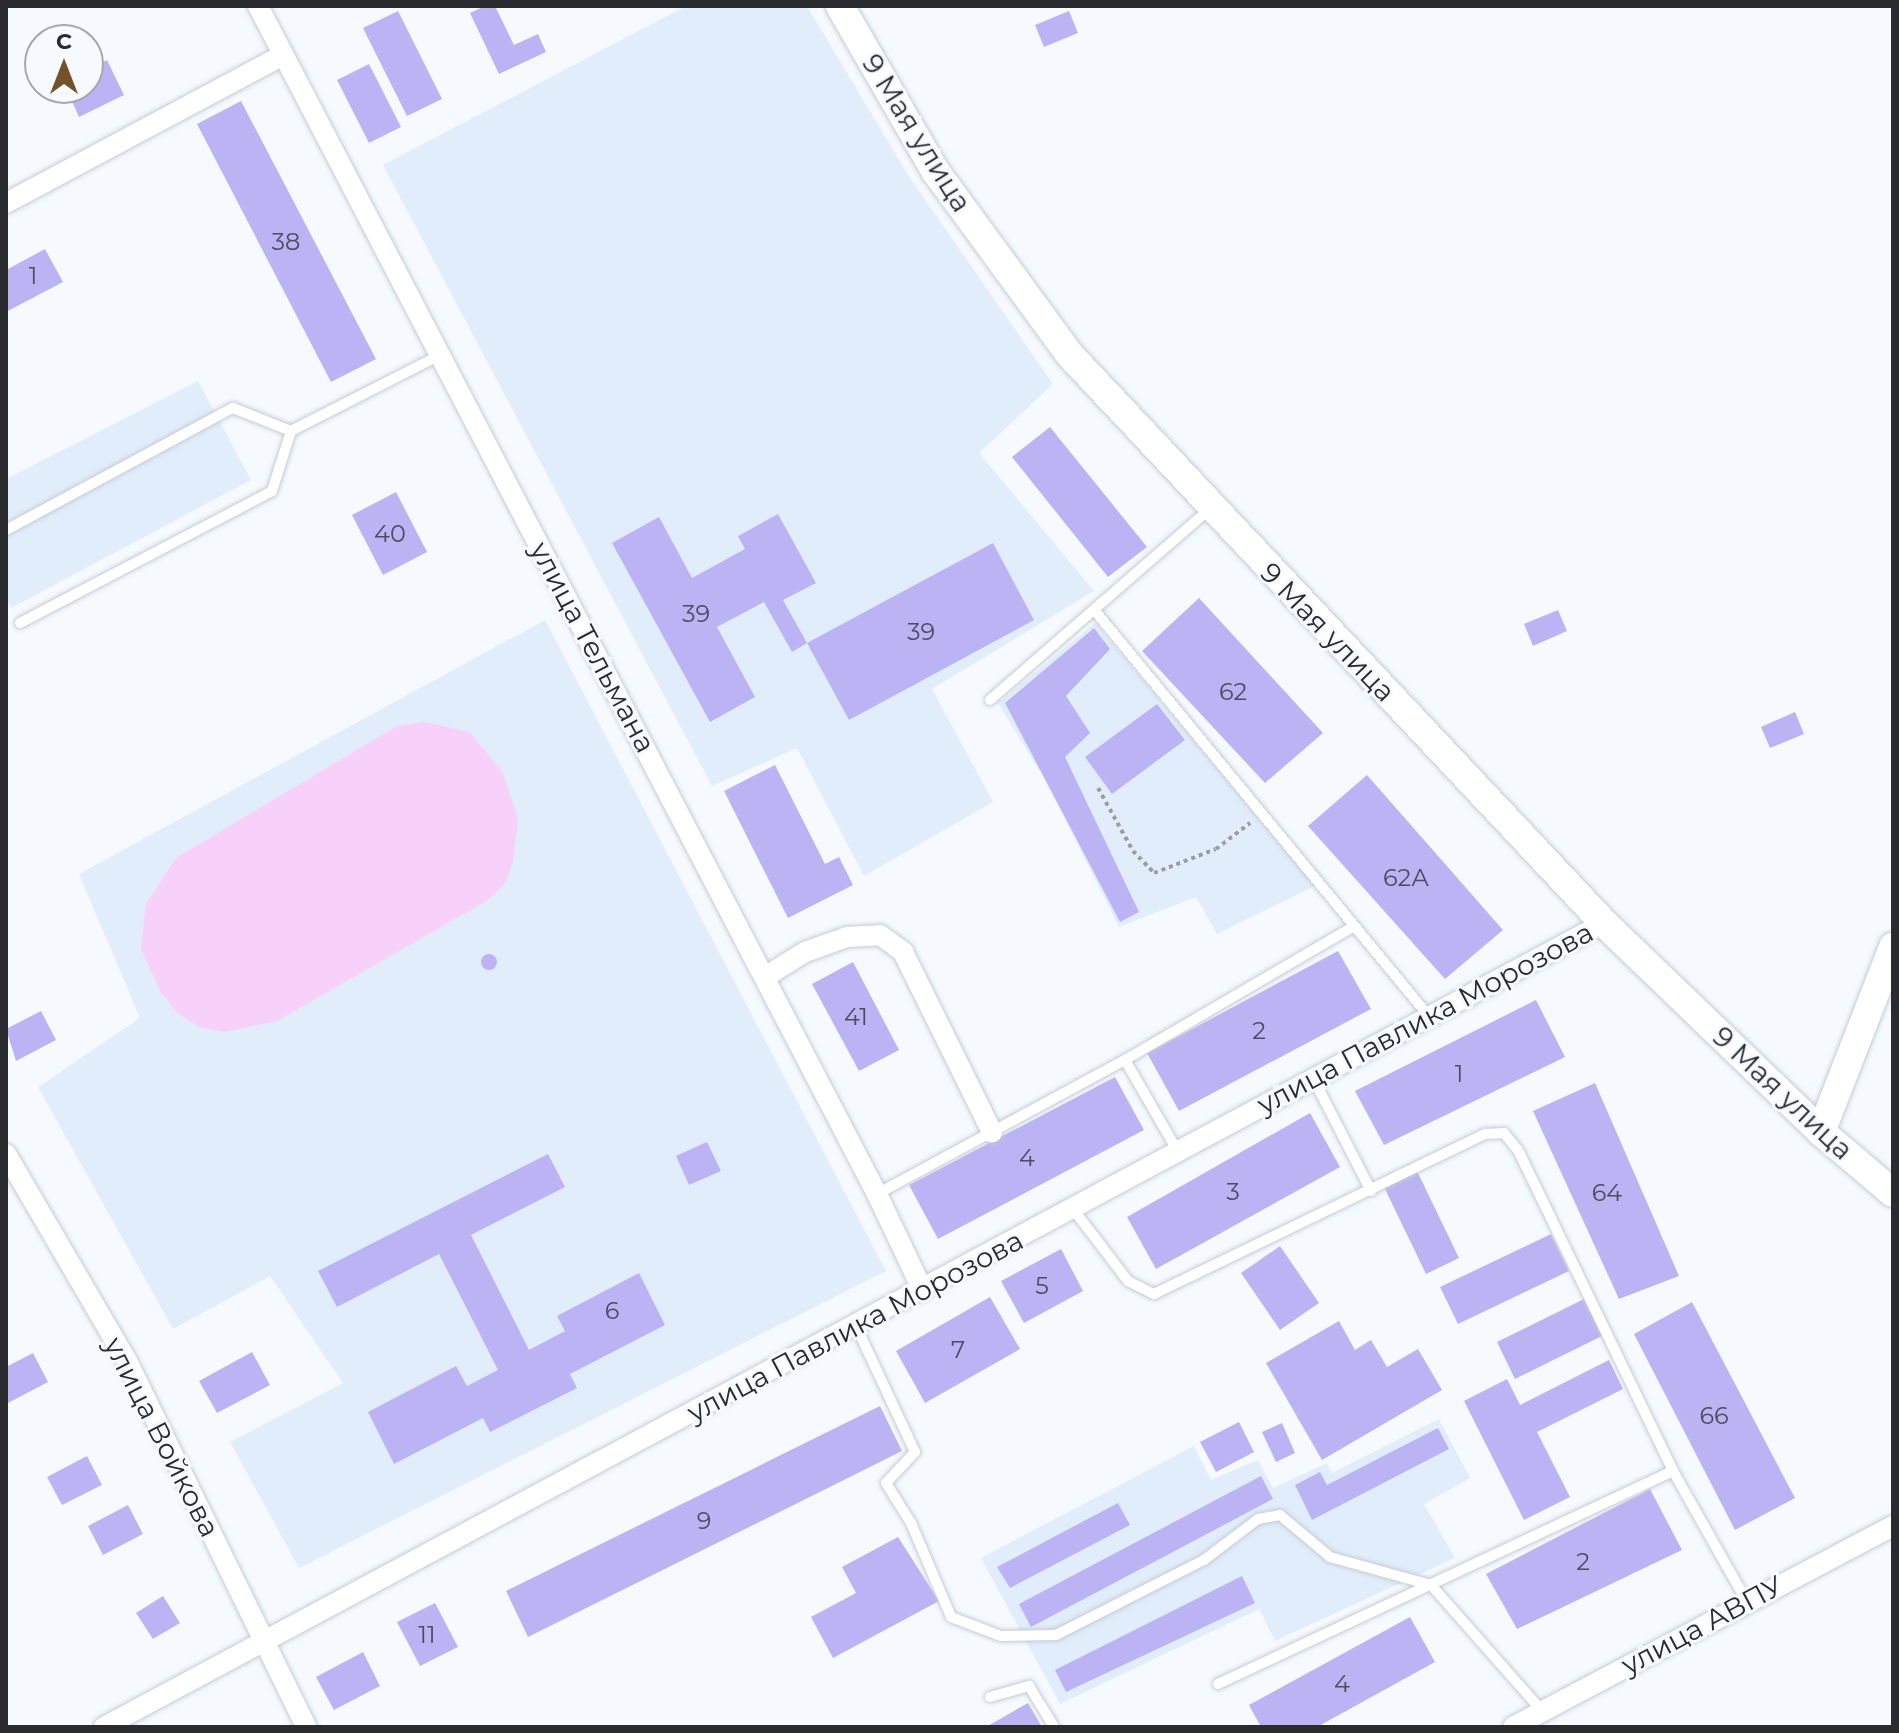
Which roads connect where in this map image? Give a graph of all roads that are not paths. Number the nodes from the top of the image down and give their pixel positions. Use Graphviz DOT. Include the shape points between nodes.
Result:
graph roads {
  1 [pos="258,6"];
  2 [pos="840,6"];
  3 [pos="283,55"];
  4 [pos="6,203"];
  5 [pos="440,355"];
  6 [pos="291,431"];
  7 [pos="1210,509"];
  8 [pos="6,530"];
  9 [pos="1095,611"];
  10 [pos="20,623"];
  11 [pos="990,700"];
  12 [pos="1604,923"];
  13 [pos="1354,926"];
  14 [pos="1893,947"];
  15 [pos="765,977"];
  16 [pos="1427,1014"];
  17 [pos="1125,1060"];
  18 [pos="1313,1078"];
  19 [pos="992,1132"];
  20 [pos="1821,1132"];
  21 [pos="1177,1150"];
  22 [pos="6,1154"];
  23 [pos="1371,1191"];
  24 [pos="1893,1193"];
  25 [pos="877,1194"];
  26 [pos="1073,1209"];
  27 [pos="923,1291"];
  28 [pos="856,1326"];
  29 [pos="1673,1471"];
  30 [pos="1893,1526"];
  31 [pos="1431,1585"];
  32 [pos="1746,1600"];
  33 [pos="262,1639"];
  34 [pos="1218,1684"];
  35 [pos="990,1697"];
  36 [pos="1542,1711"];
  37 [pos="104,1727"];
  38 [pos="306,1727"];
  39 [pos="1054,1727"];
  40 [pos="1513,1727"];
  1 -- 3 [label="street, улица Тельмана"];
  2 -- 7 [label="main road, 9 Мая улица" via="936,172 1061,343"];
  3 -- 4 [label="street"];
  3 -- 5 [label="street, улица Тельмана"];
  5 -- 6 [label="lane"];
  5 -- 15 [label="street, улица Тельмана"];
  6 -- 8 [label="lane" via="233,408"];
  6 -- 10 [label="lane" via="272,491"];
  7 -- 9 [label="lane"];
  7 -- 12 [label="main road, 9 Мая улица"];
  9 -- 11 [label="lane"];
  9 -- 13 [label="lane"];
  12 -- 16 [label="street, улица Павлика Морозова"];
  12 -- 20 [label="main road, 9 Мая улица"];
  13 -- 16 [label="lane"];
  13 -- 17 [label="lane"];
  14 -- 20 [label="main road"];
  15 -- 19 [label="street" via="805,952 847,937 880,935 903,952"];
  15 -- 25 [label="street, улица Тельмана"];
  16 -- 18 [label="street, улица Павлика Морозова"];
  17 -- 19 [label="lane"];
  17 -- 21 [label="lane"];
  18 -- 21 [label="street, улица Павлика Морозова"];
  18 -- 23 [label="lane"];
  19 -- 25 [label="lane"];
  20 -- 24 [label="main road, 9 Мая улица"];
  21 -- 26 [label="street, улица Павлика Морозова"];
  22 -- 33 [label="street, улица Войкова" via="127,1361"];
  23 -- 26 [label="lane" via="1154,1294 1128,1281"];
  23 -- 29 [label="lane" via="1485,1134 1504,1133 1518,1150"];
  25 -- 27 [label="street, улица Тельмана"];
  26 -- 27 [label="street, улица Павлика Морозова"];
  27 -- 28 [label="street, улица Павлика Морозова"];
  28 -- 31 [label="lane" via="915,1452 886,1483 911,1523 951,1617 1001,1636 1056,1635 1204,1560 1258,1519 1280,1515 1330,1557"];
  28 -- 33 [label="street, улица Павлика Морозова"];
  29 -- 31 [label="lane"];
  29 -- 32 [label="lane"];
  30 -- 32 [label="street, улица АВПУ"];
  31 -- 34 [label="lane"];
  31 -- 36 [label="lane"];
  32 -- 36 [label="street, улица АВПУ"];
  33 -- 37 [label="street, улица Павлика Морозова"];
  33 -- 38 [label="street, улица Войкова"];
  35 -- 39 [label="lane" via="1029,1686"];
  36 -- 40 [label="street, улица АВПУ"];
}
